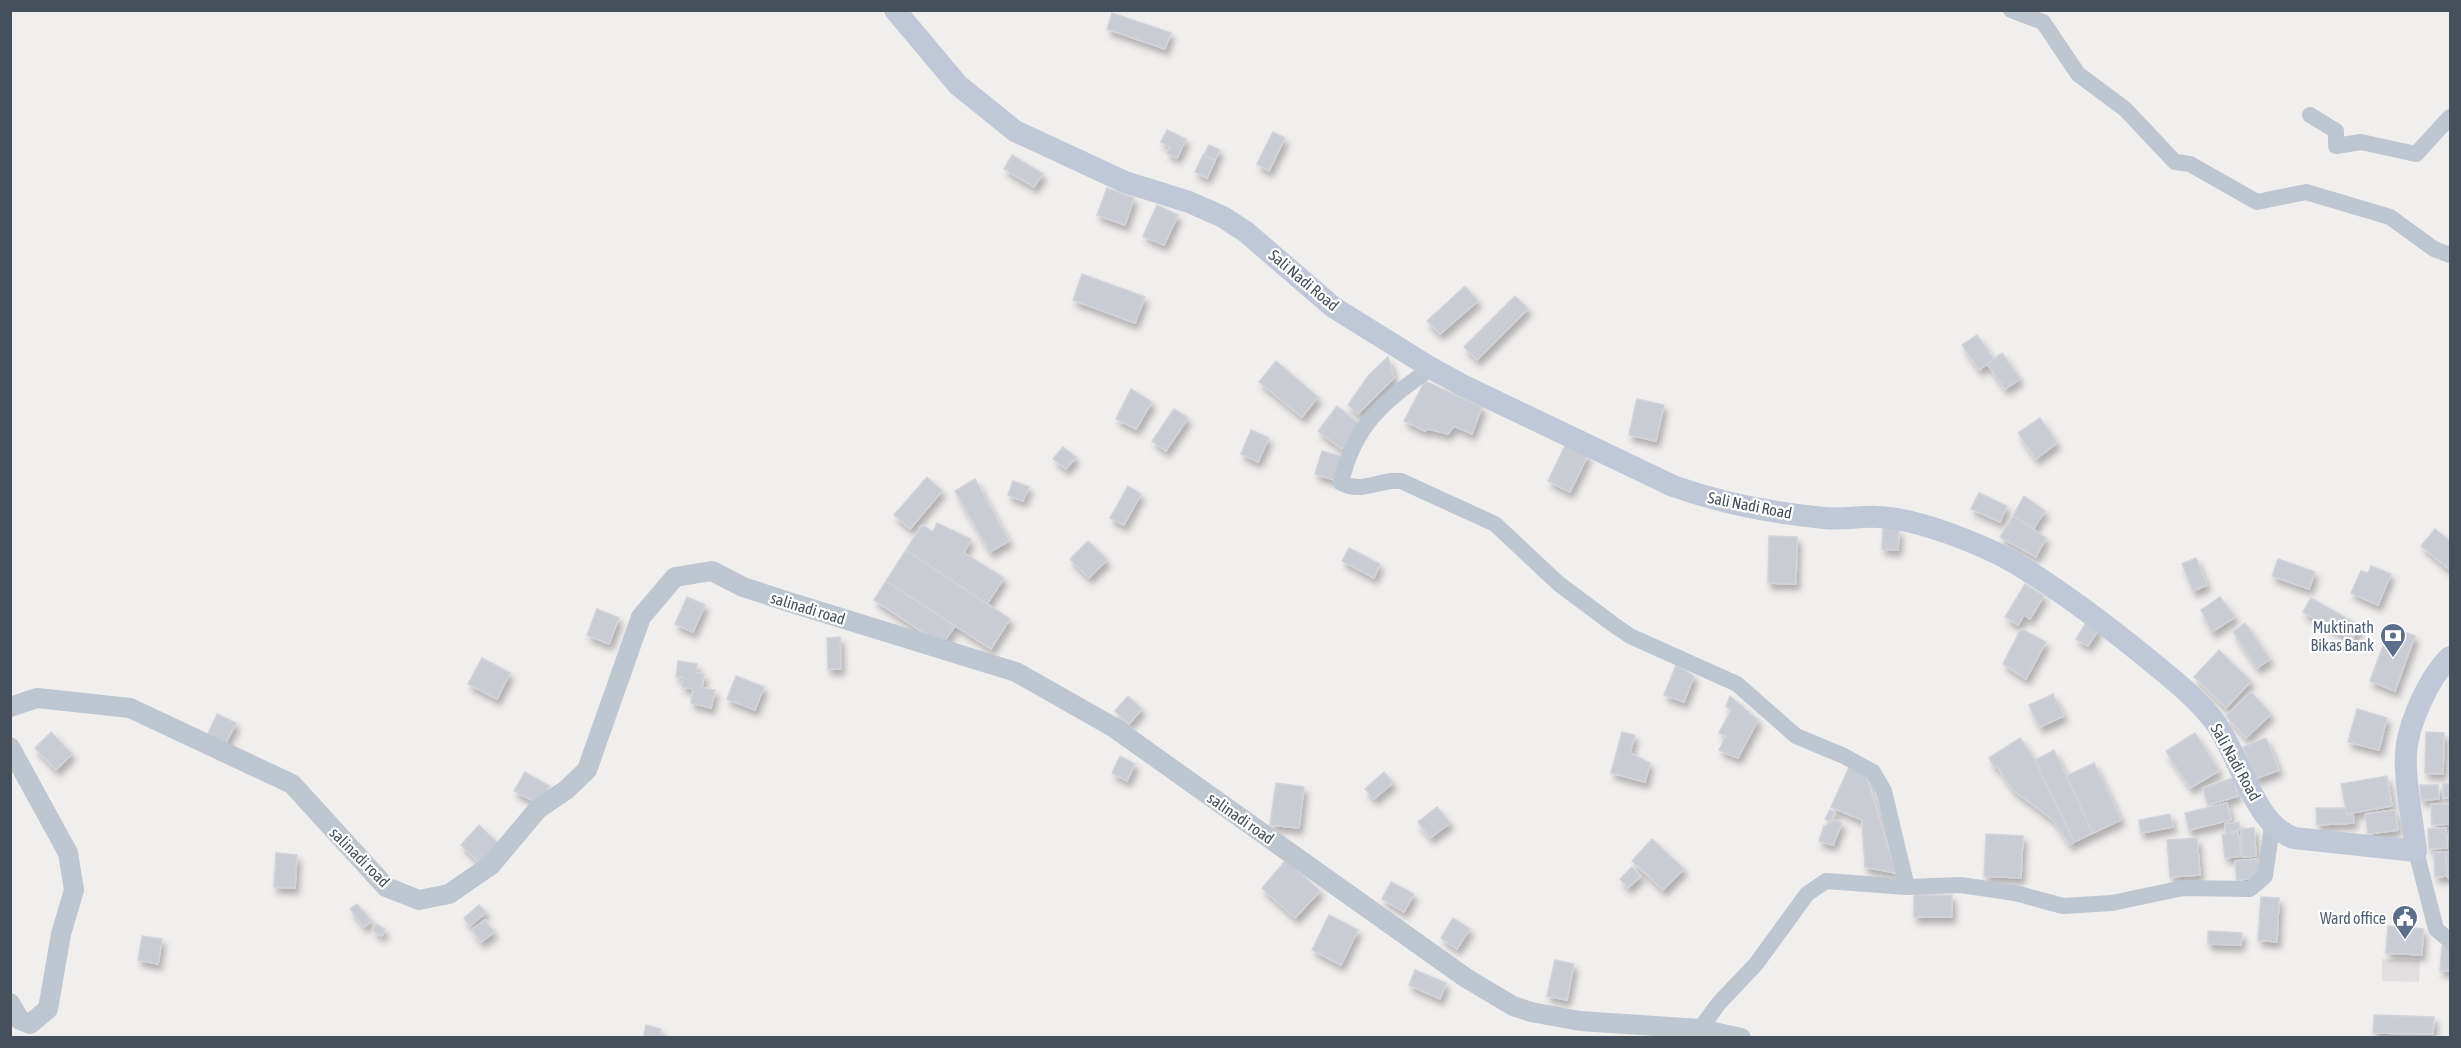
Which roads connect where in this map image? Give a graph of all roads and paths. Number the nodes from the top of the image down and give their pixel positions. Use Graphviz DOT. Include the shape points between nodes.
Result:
graph roads {
  1 [pos="896,10"];
  2 [pos="2011,10"];
  3 [pos="2310,115"];
  4 [pos="2451,117"];
  5 [pos="2451,255"];
  6 [pos="1431,368"];
  7 [pos="2451,657"];
  8 [pos="10,707"];
  9 [pos="10,747"];
  10 [pos="2272,826"];
  11 [pos="2416,850"];
  12 [pos="1907,887"];
  13 [pos="2451,940"];
  14 [pos="10,1003"];
  15 [pos="1700,1029"];
  16 [pos="1741,1038"];
  1 -- 6 [label="main road, Sali Nadi Road" via="958,85 1015,131 1125,182 1223,217 1333,307"];
  2 -- 5 [label="street" via="2043,22 2078,74 2125,109 2175,162 2190,164 2257,202 2306,192 2390,217 2434,249"];
  3 -- 4 [label="street" via="2336,131 2336,146 2361,142 2416,154"];
  6 -- 10 [label="main road, Sali Nadi Road" via="1672,486 1700,495 1826,518 1903,519 2002,556 2092,613 2192,696 2215,722"];
  6 -- 12 [label="street" via="1381,407 1352,446 1341,483 1360,488 1401,481 1495,524 1559,584 1630,636 1737,684 1796,736 1873,772 1884,791"];
  7 -- 11 [label="main road" via="2428,687 2406,753"];
  8 -- 15 [label="street, salinadi road" via="37,698 130,708 292,784 386,887 419,900 449,894 491,866 538,809 587,770 641,617 675,577 712,571 742,587 1016,672 1113,726 1466,978 1513,1006 1580,1021"];
  9 -- 14 [label="street" via="68,853 74,890 61,934 48,1009 30,1024 20,1020"];
  10 -- 11 [label="main road" via="2294,837"];
  10 -- 12 [label="street" via="2265,876 2250,889 2183,888 2112,903 2063,906 2015,893 1961,885"];
  11 -- 13 [label="street" via="2436,929"];
  12 -- 15 [label="street" via="1826,881 1816,887"];
  15 -- 16 [label="street, salinadi road"];
}
